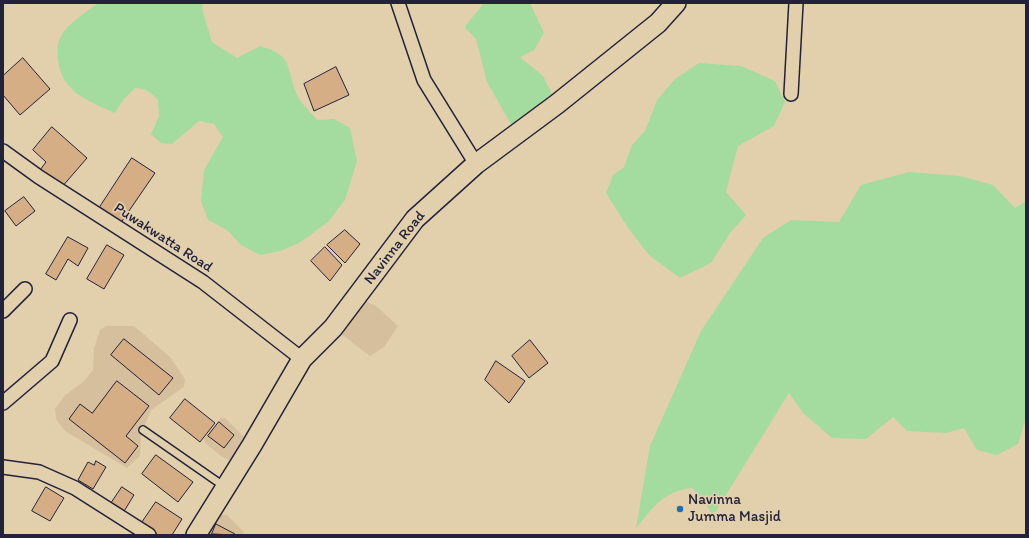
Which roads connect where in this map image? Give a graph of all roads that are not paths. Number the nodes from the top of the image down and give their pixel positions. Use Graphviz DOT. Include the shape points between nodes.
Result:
graph roads {
  1 [pos="398,3"];
  2 [pos="676,3"];
  3 [pos="796,3"];
  4 [pos="791,94"];
  5 [pos="3,151"];
  6 [pos="476,164"];
  7 [pos="25,289"];
  8 [pos="3,311"];
  9 [pos="70,320"];
  10 [pos="302,359"];
  11 [pos="3,404"];
  12 [pos="143,430"];
  13 [pos="3,467"];
  14 [pos="225,487"];
  15 [pos="149,535"];
  16 [pos="196,535"];
  1 -- 6 [label="street" via="424,80"];
  2 -- 6 [label="street, Navinna Road" via="658,23 557,104"];
  3 -- 4 [label="street"];
  5 -- 10 [label="street, Puwakwatta Road" via="202,282"];
  6 -- 10 [label="street, Navinna Road" via="415,219 347,310"];
  7 -- 8 [label="street"];
  9 -- 11 [label="street" via="52,361"];
  10 -- 14 [label="street, Navinna Road"];
  12 -- 14 [label="lane"];
  13 -- 15 [label="street" via="39,472 75,488"];
  14 -- 16 [label="street, Navinna Road"];
}
